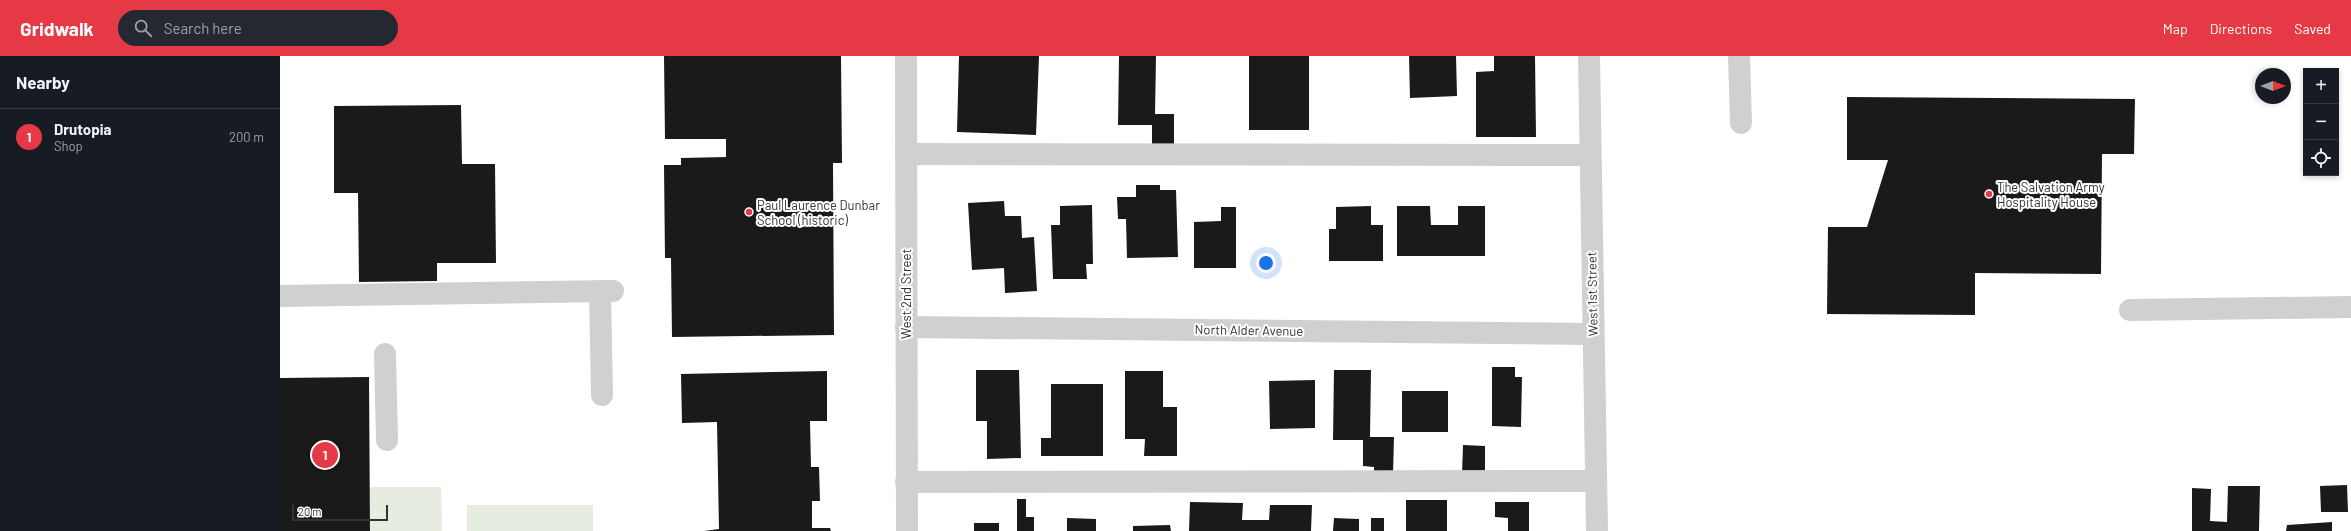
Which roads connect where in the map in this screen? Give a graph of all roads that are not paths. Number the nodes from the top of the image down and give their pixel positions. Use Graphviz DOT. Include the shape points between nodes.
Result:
graph roads {
  1 [pos="906,56"];
  2 [pos="1589,56"];
  3 [pos="1739,56"];
  4 [pos="1741,122"];
  5 [pos="906,154"];
  6 [pos="1590,155"];
  7 [pos="280,296"];
  8 [pos="2351,307"];
  9 [pos="2130,310"];
  10 [pos="906,327"];
  11 [pos="1592,334"];
  12 [pos="385,354"];
  13 [pos="602,395"];
  14 [pos="388,440"];
  15 [pos="1595,481"];
  16 [pos="906,482"];
  17 [pos="907,531"];
  18 [pos="1597,531"];
  1 -- 5 [label="street, West 2nd Street"];
  2 -- 6 [label="street, West 1st Street"];
  3 -- 4 [label="street"];
  5 -- 6 [label="street"];
  5 -- 10 [label="street, West 2nd Street"];
  6 -- 11 [label="street, West 1st Street"];
  7 -- 13 [label="street" via="607,291"];
  8 -- 9 [label="street"];
  10 -- 11 [label="street, North Alder Avenue"];
  10 -- 16 [label="street, West 2nd Street"];
  11 -- 15 [label="street, West 1st Street"];
  12 -- 14 [label="street"];
  15 -- 16 [label="street"];
  15 -- 18 [label="street, West 1st Street"];
  16 -- 17 [label="street, West 2nd Street"];
}
